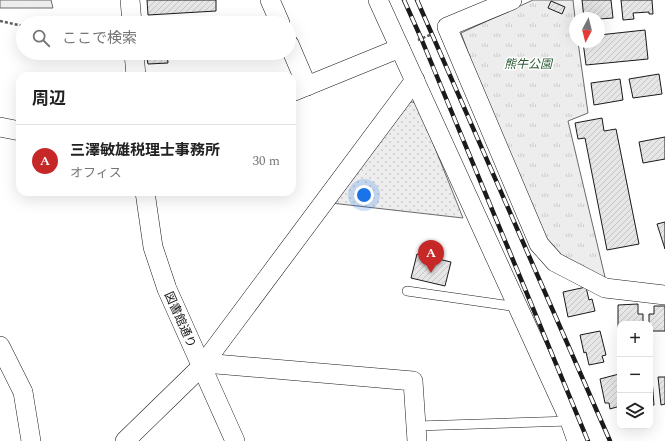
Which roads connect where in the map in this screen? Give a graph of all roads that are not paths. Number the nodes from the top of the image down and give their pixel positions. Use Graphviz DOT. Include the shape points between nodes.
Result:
graph roads {
  1 [pos="130,0"];
  2 [pos="270,0"];
  3 [pos="378,0"];
  4 [pos="512,0"];
  5 [pos="131,16"];
  6 [pos="277,16"];
  7 [pos="400,48"];
  8 [pos="135,60"];
  9 [pos="293,60"];
  10 [pos="136,72"];
  11 [pos="296,72"];
  12 [pos="296,73"];
  13 [pos="415,80"];
  14 [pos="300,89"];
  15 [pos="0,127"];
  16 [pos="16,130"];
  17 [pos="146,196"];
  18 [pos="407,291"];
  19 [pos="665,295"];
  20 [pos="518,307"];
  21 [pos="0,346"];
  22 [pos="203,365"];
  23 [pos="570,421"];
  24 [pos="417,434"];
  25 [pos="31,441"];
  26 [pos="125,441"];
  27 [pos="235,441"];
  28 [pos="577,441"];
  1 -- 5 [label="street"];
  2 -- 6 [label="street"];
  3 -- 7 [label="street"];
  4 -- 19 [label="street" via="447,27 538,244 555,262 605,288"];
  7 -- 13 [label="street"];
  7 -- 14 [label="street"];
  8 -- 10 [label="street"];
  9 -- 11 [label="street"];
  12 -- 14 [label="street"];
  13 -- 20 [label="street"];
  13 -- 22 [label="street"];
  15 -- 16 [label="street"];
  17 -- 22 [label="street, 図書館通り" via="153,247 167,289"];
  18 -- 20 [label="lane"];
  20 -- 23 [label="street"];
  21 -- 25 [label="street" via="23,392"];
  22 -- 24 [label="street" via="413,381"];
  22 -- 26 [label="street"];
  22 -- 27 [label="street, 図書館通り"];
  23 -- 24 [label="lane"];
  23 -- 28 [label="street"];
}
